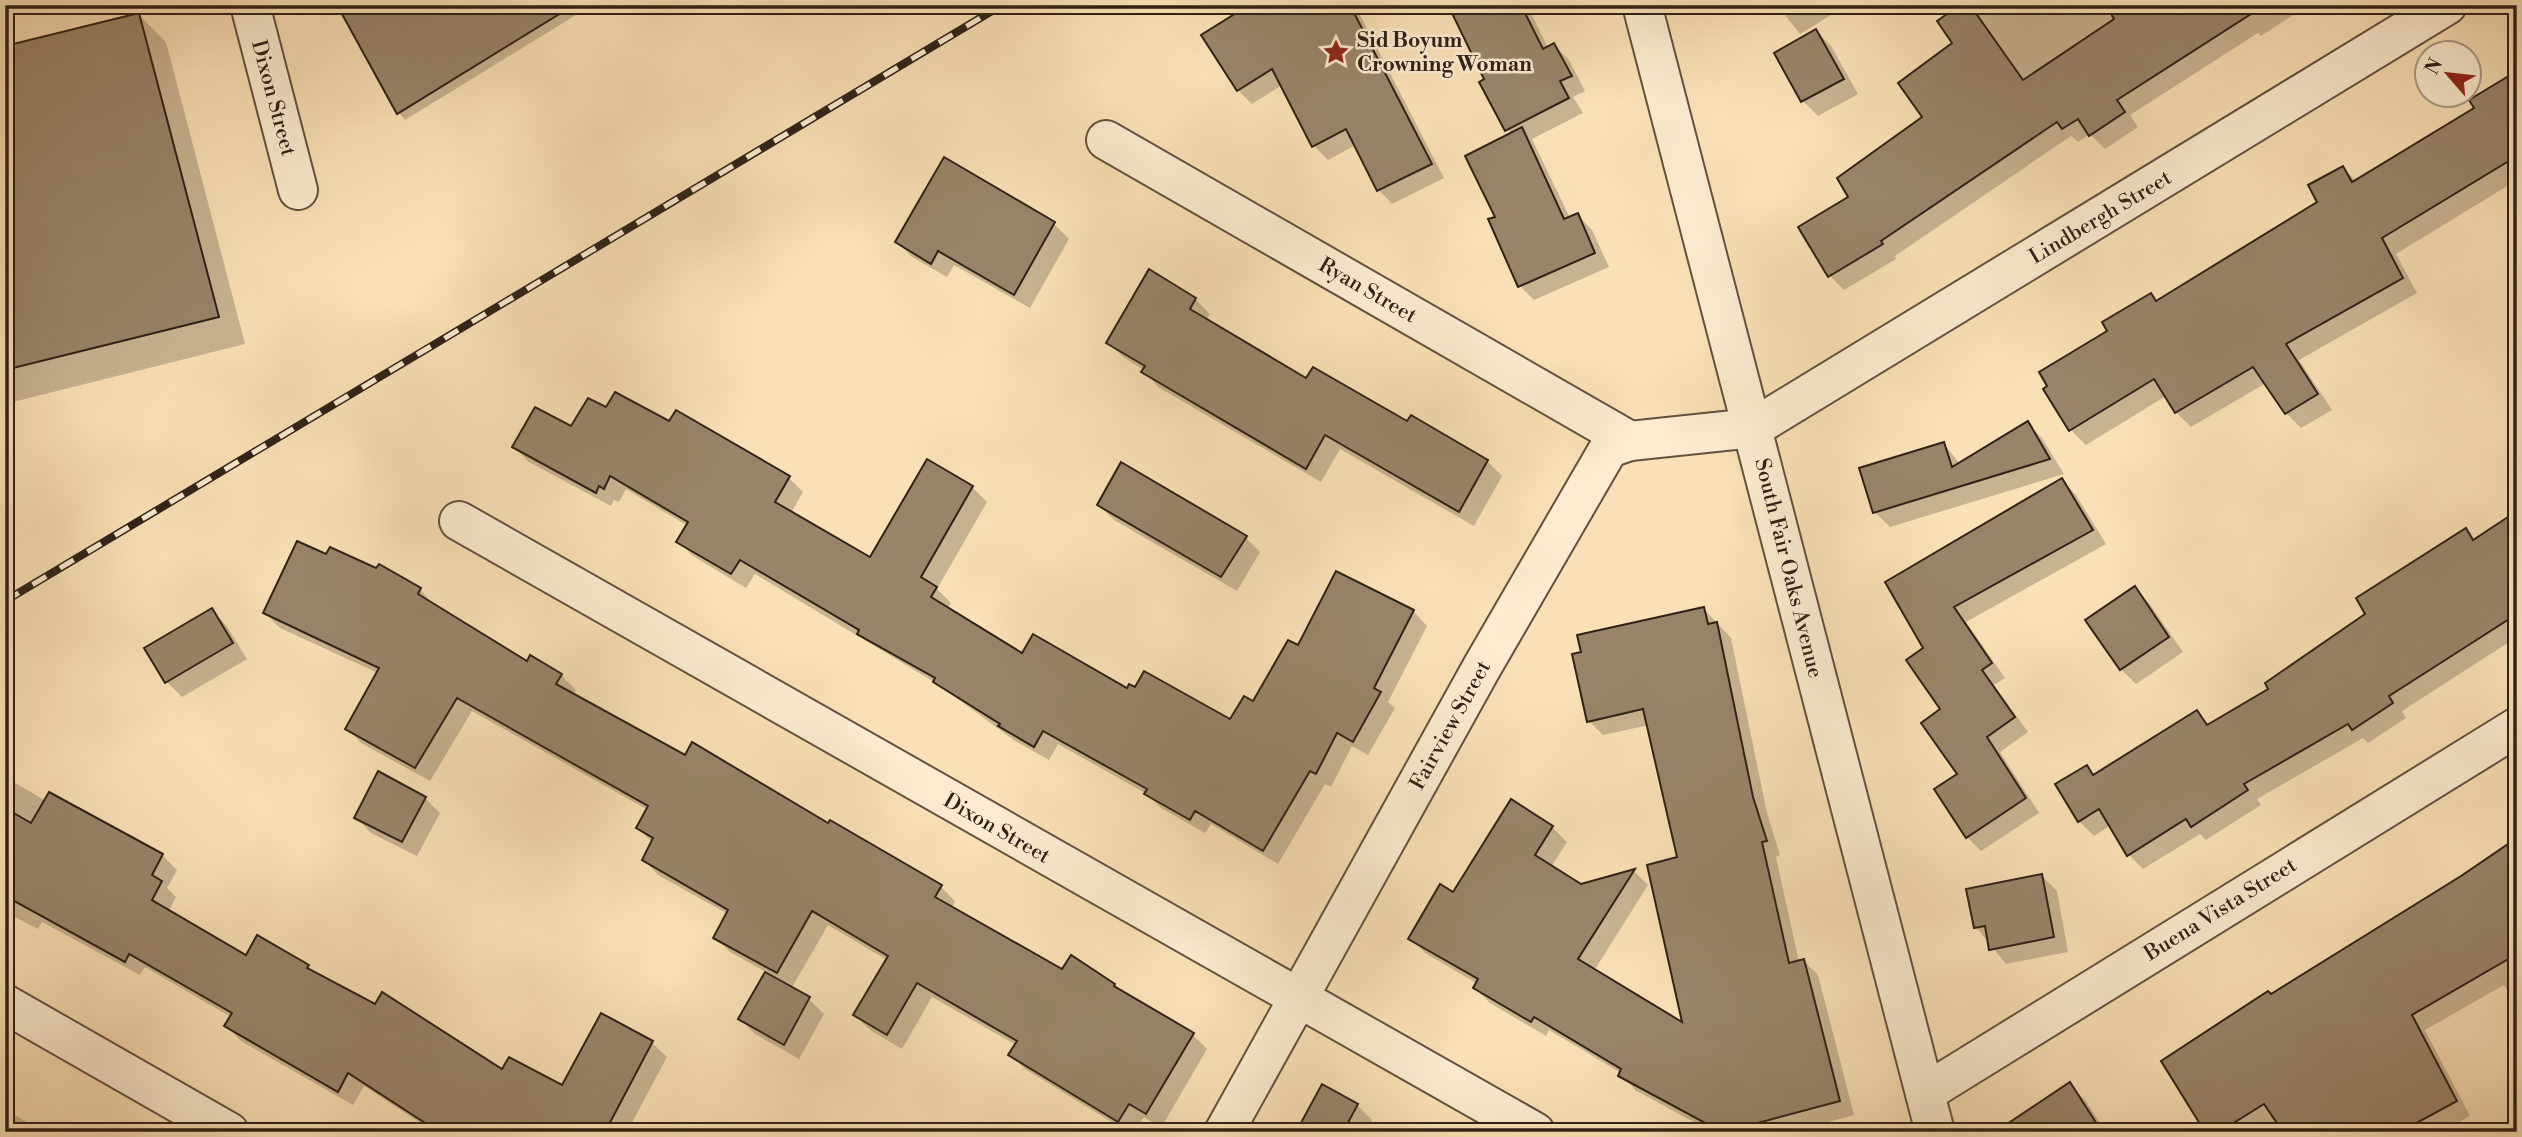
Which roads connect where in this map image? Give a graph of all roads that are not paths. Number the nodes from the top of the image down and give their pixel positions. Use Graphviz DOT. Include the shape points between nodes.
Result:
graph roads {
  1 [pos="250,5"];
  2 [pos="1642,5"];
  3 [pos="2447,5"];
  4 [pos="1106,140"];
  5 [pos="298,190"];
  6 [pos="1753,428"];
  7 [pos="1630,441"];
  8 [pos="459,521"];
  9 [pos="2517,727"];
  10 [pos="1299,998"];
  11 [pos="5,1004"];
  12 [pos="1925,1093"];
  13 [pos="229,1132"];
  14 [pos="1224,1132"];
  15 [pos="1535,1132"];
  16 [pos="1935,1132"];
  1 -- 5 [label="street, Dixon Street"];
  2 -- 6 [label="street, South Fair Oaks Avenue"];
  3 -- 6 [label="street, Lindbergh Street"];
  4 -- 7 [label="street, Ryan Street"];
  6 -- 7 [label="street, Fairview Street"];
  6 -- 12 [label="street, South Fair Oaks Avenue"];
  7 -- 10 [label="street, Fairview Street" via="1609,448 1594,472"];
  8 -- 10 [label="street, Dixon Street"];
  9 -- 12 [label="street, Buena Vista Street"];
  10 -- 14 [label="street, Fairview Street"];
  10 -- 15 [label="street, Dixon Street"];
  11 -- 13 [label="street"];
  12 -- 16 [label="street, South Fair Oaks Avenue"];
}
